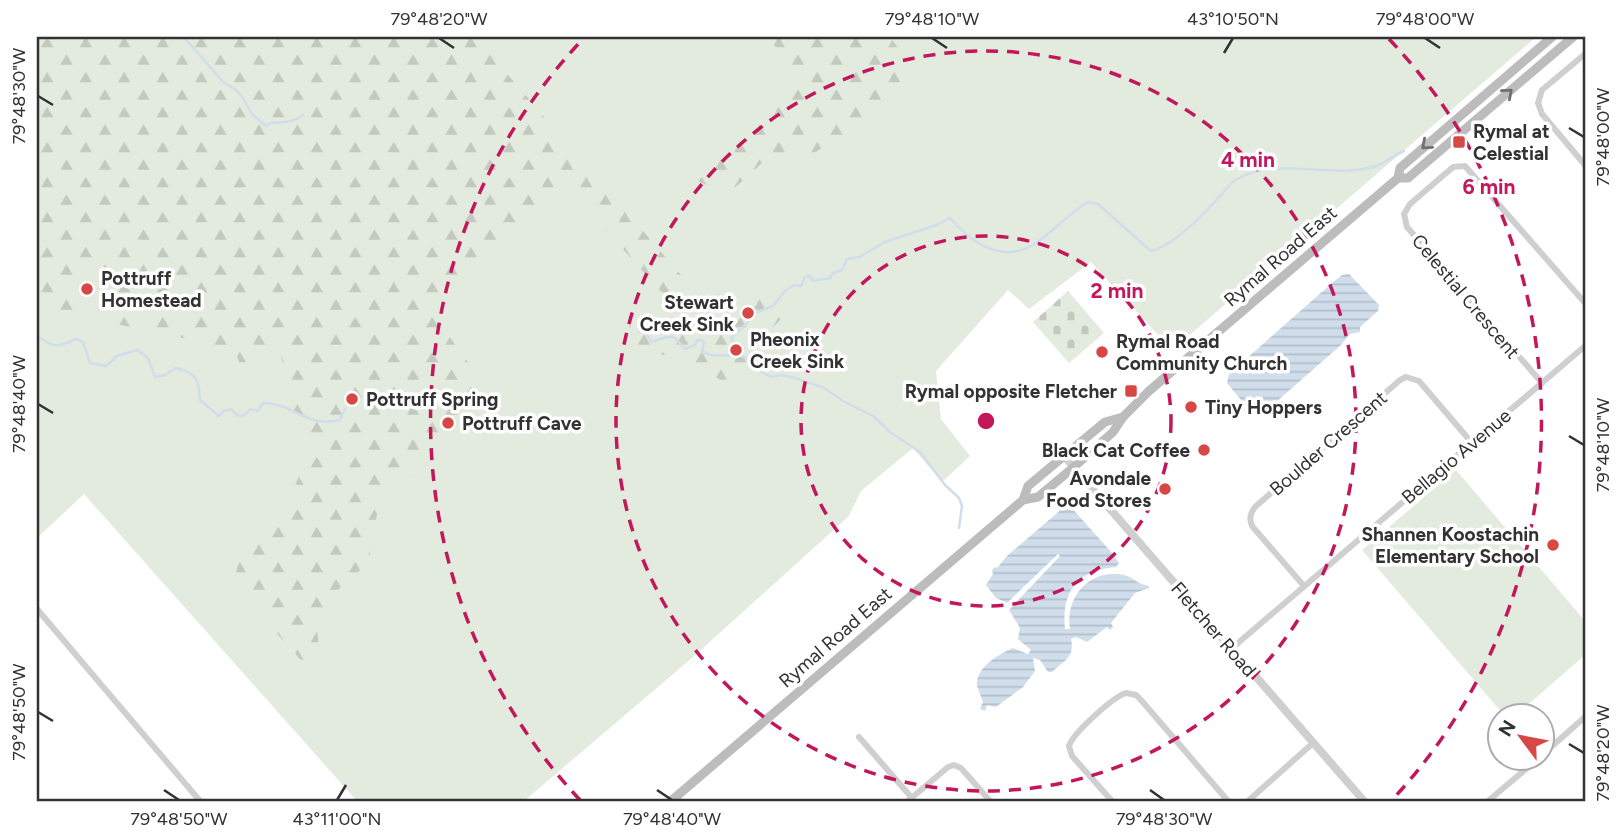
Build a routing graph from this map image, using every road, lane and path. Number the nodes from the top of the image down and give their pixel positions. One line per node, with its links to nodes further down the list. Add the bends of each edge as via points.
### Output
1 (1552, 37): 5 (main road, Rymal Road East, one-way to 5, via 1400,168)
2 (1573, 37): 5 (main road, Rymal Road East, one-way to 2, via 1408,178)
3 (1585, 54): 4 (street, via 1542,90 1538,103)
4 (1585, 165)
5 (1398, 178): 9 (main road, Rymal Road East)
6 (1585, 303): 8 (street, Celestial Crescent, via 1465,166 1453,167 1406,209 1407,227)
7 (1585, 346): 8 (street, Bellagio Avenue)
8 (1542, 383): 10 (street, Bellagio Avenue)
9 (1123, 416): 11 (main road, Rymal Road East, via 1105,422); 12 (main road, Rymal Road East, via 1113,432)
10 (1472, 443): 14 (street, Bellagio Avenue); 14 (street, Boulder Crescent, via 1419,381 1399,380 1251,513 1252,526)
11 (1064, 456): 12 (street, Fletcher Road); 13 (main road, Rymal Road East, via 1028,486)
12 (1074, 467): 13 (main road, Rymal Road East, via 1038,497); 16 (street, Fletcher Road)
13 (1023, 500): 24 (main road, Rymal Road East)
14 (1304, 586): 16 (street, Bellagio Avenue)
15 (37, 609): 23 (street)
16 (1231, 649): 20 (street, Fletcher Road)
17 (1585, 717): 19 (street)
18 (859, 737): 22 (street)
19 (1556, 742)
20 (1313, 743): 28 (street); 29 (street, Fletcher Road)
21 (1522, 772): 30 (street)
22 (910, 800): 25 (street, via 954,765)
23 (200, 801)
24 (671, 801)
25 (990, 801)
26 (1112, 801): 27 (street, via 1072,756 1069,746 1074,736 1126,692 1141,700)
27 (1228, 801)
28 (1248, 801)
29 (1364, 801)
30 (1489, 801)

